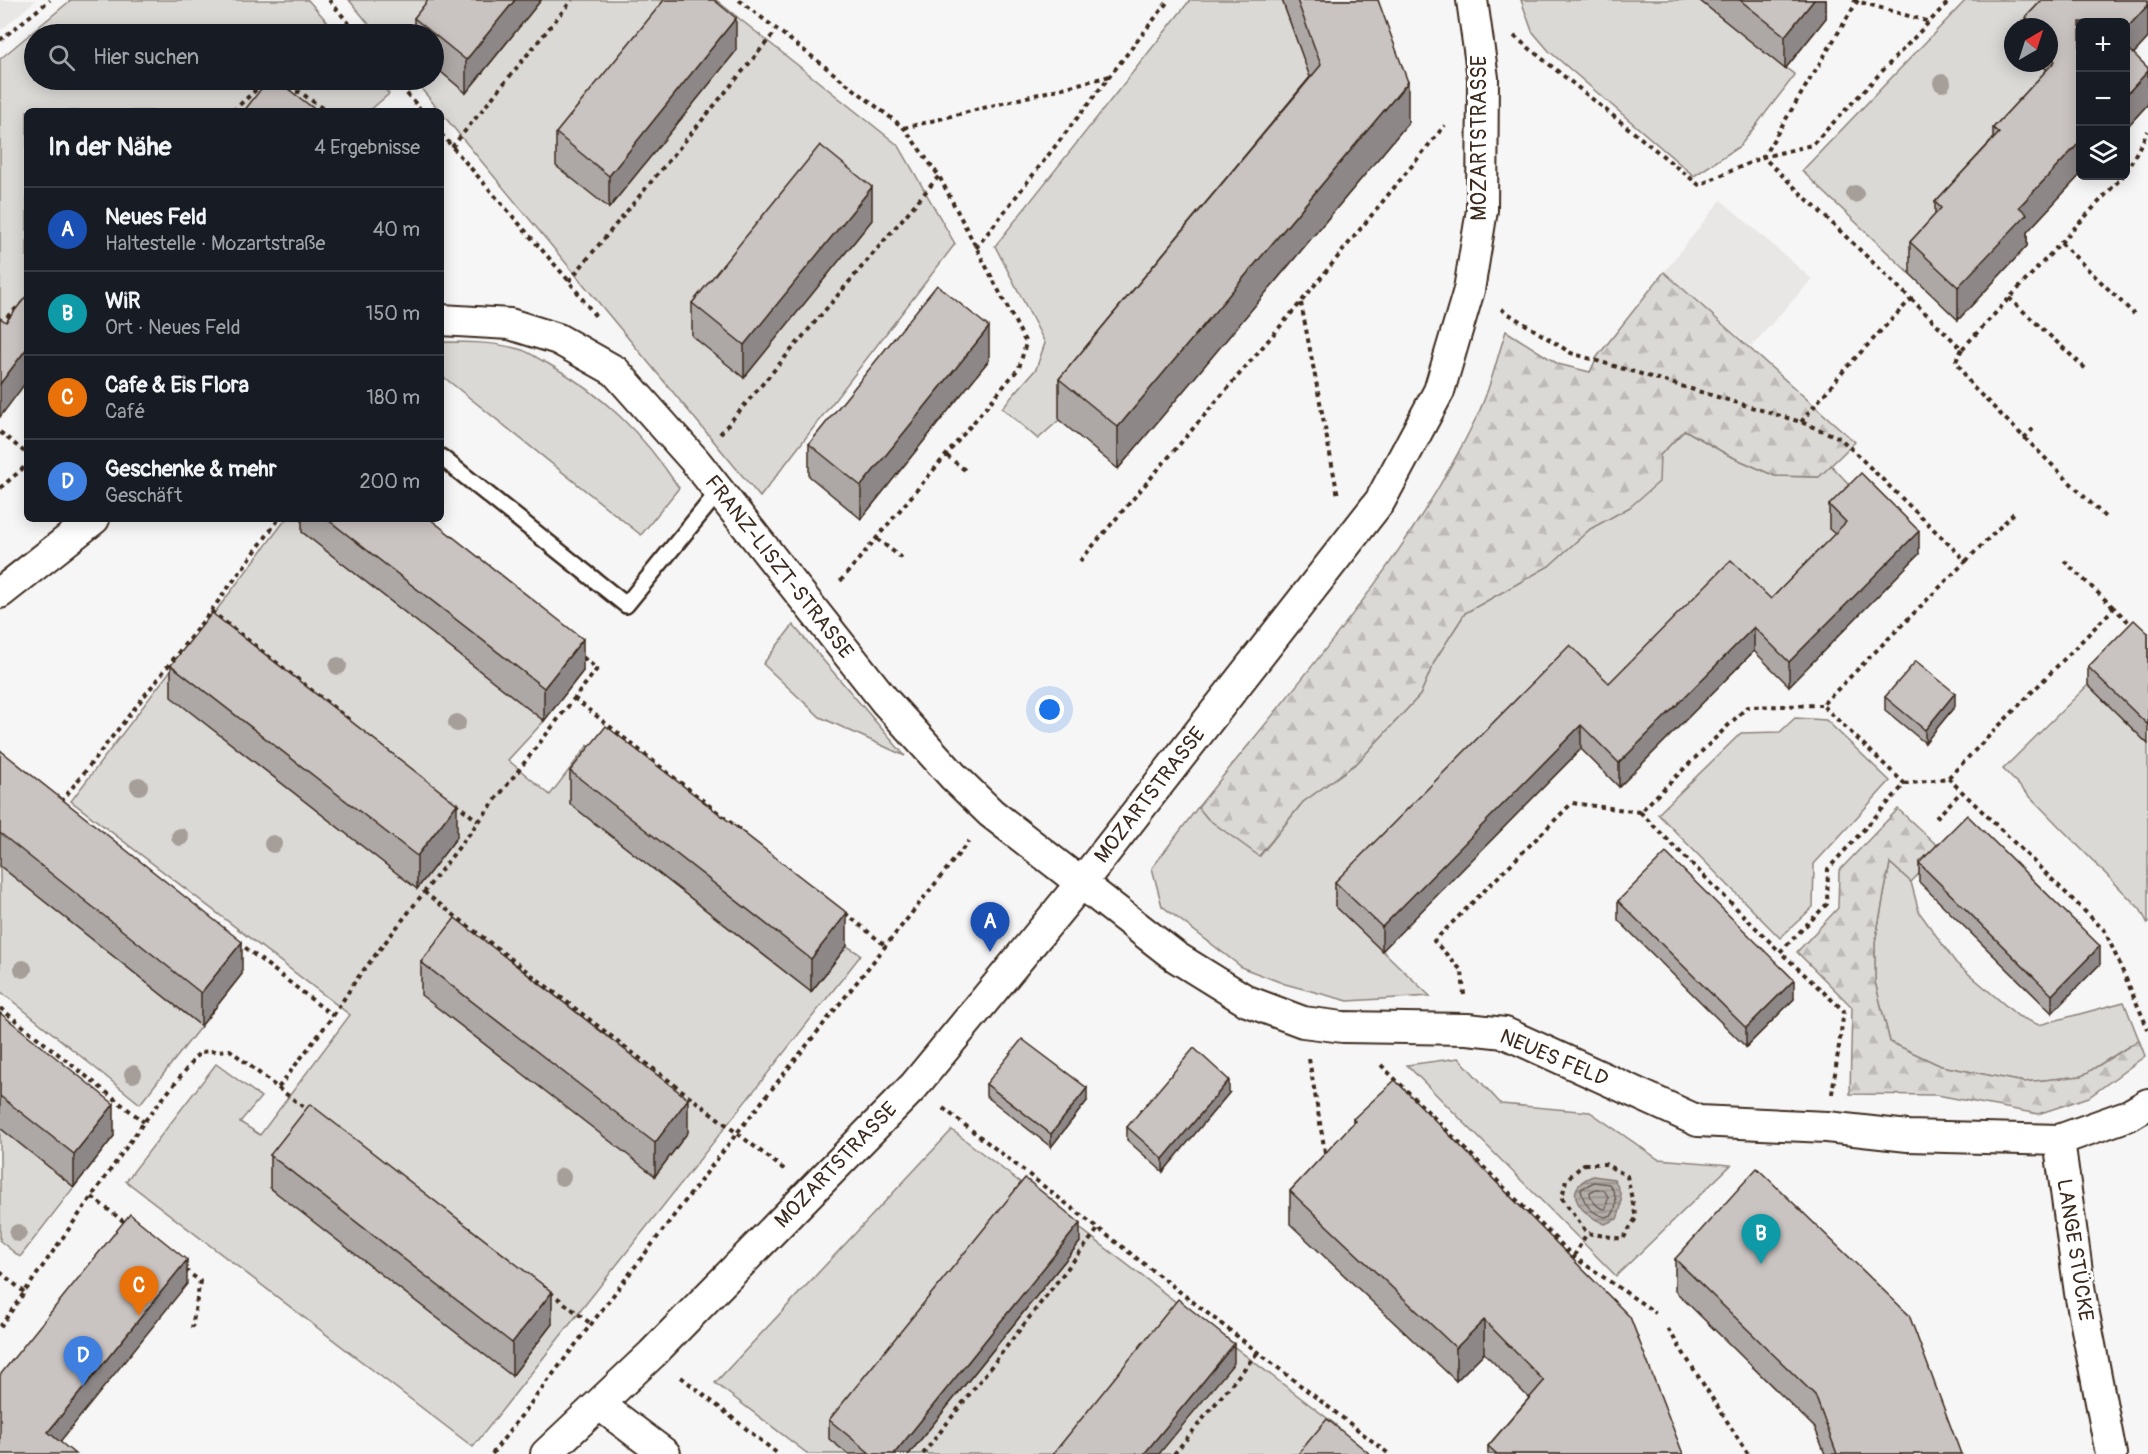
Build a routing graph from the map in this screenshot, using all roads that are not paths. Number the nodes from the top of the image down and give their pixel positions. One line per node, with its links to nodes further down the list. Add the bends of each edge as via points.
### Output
1 (1473, 2): 7 (street, MOZARTSTRASSE, via 1483,78 1482,210 1469,290 1439,391 1380,501)
2 (444, 320): 4 (street, FRANZ-LISZT-STRASSE, via 510,324 558,339 615,371)
3 (444, 459): 4 (lane, via 626,604)
4 (719, 491): 7 (street, FRANZ-LISZT-STRASSE, via 885,701 953,776 991,813)
5 (90, 522): 6 (street)
6 (0, 593)
7 (1082, 882): 9 (street, NEUES FELD, via 1176,957 1247,1001 1303,1022 1505,1033 1698,1121 1827,1127 1908,1136); 10 (street, MOZARTSTRASSE, via 914,1086)
8 (2148, 1104): 9 (street)
9 (2059, 1140): 13 (street, LANGE STÜCKE, via 2080,1293)
10 (600, 1405): 11 (street, MOZARTSTRASSE); 12 (street)
11 (546, 1454)
12 (665, 1454)
13 (2111, 1454)

